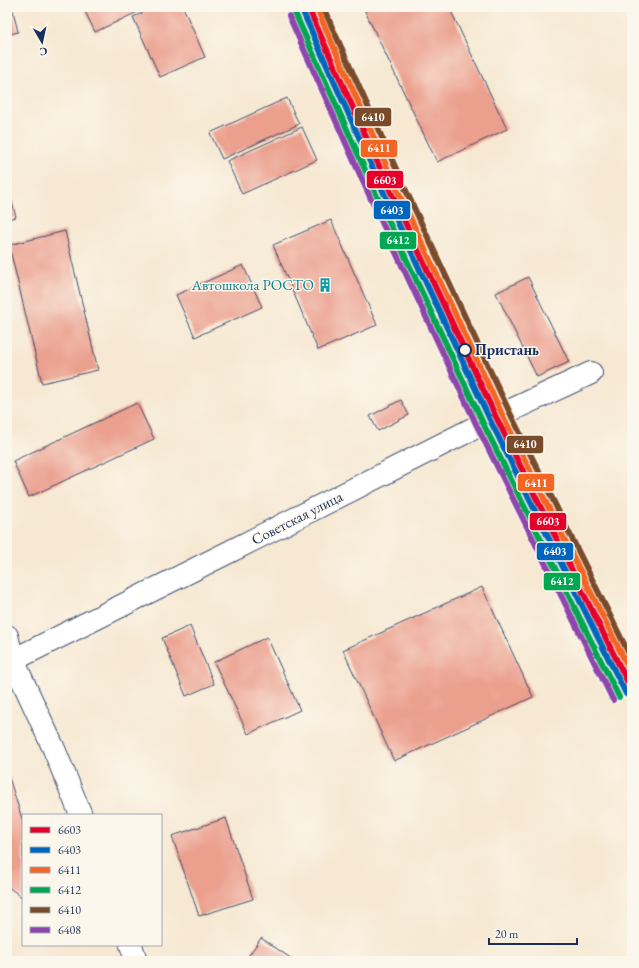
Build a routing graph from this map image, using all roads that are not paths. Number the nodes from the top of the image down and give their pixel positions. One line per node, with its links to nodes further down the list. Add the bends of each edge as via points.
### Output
1 (592, 373): 3 (street, Советская улица, via 496,416)
2 (7, 636): 3 (street)
3 (10, 664): 4 (street, via 54,749)
4 (81, 814)
5 (132, 946): 6 (street)
6 (136, 961)

